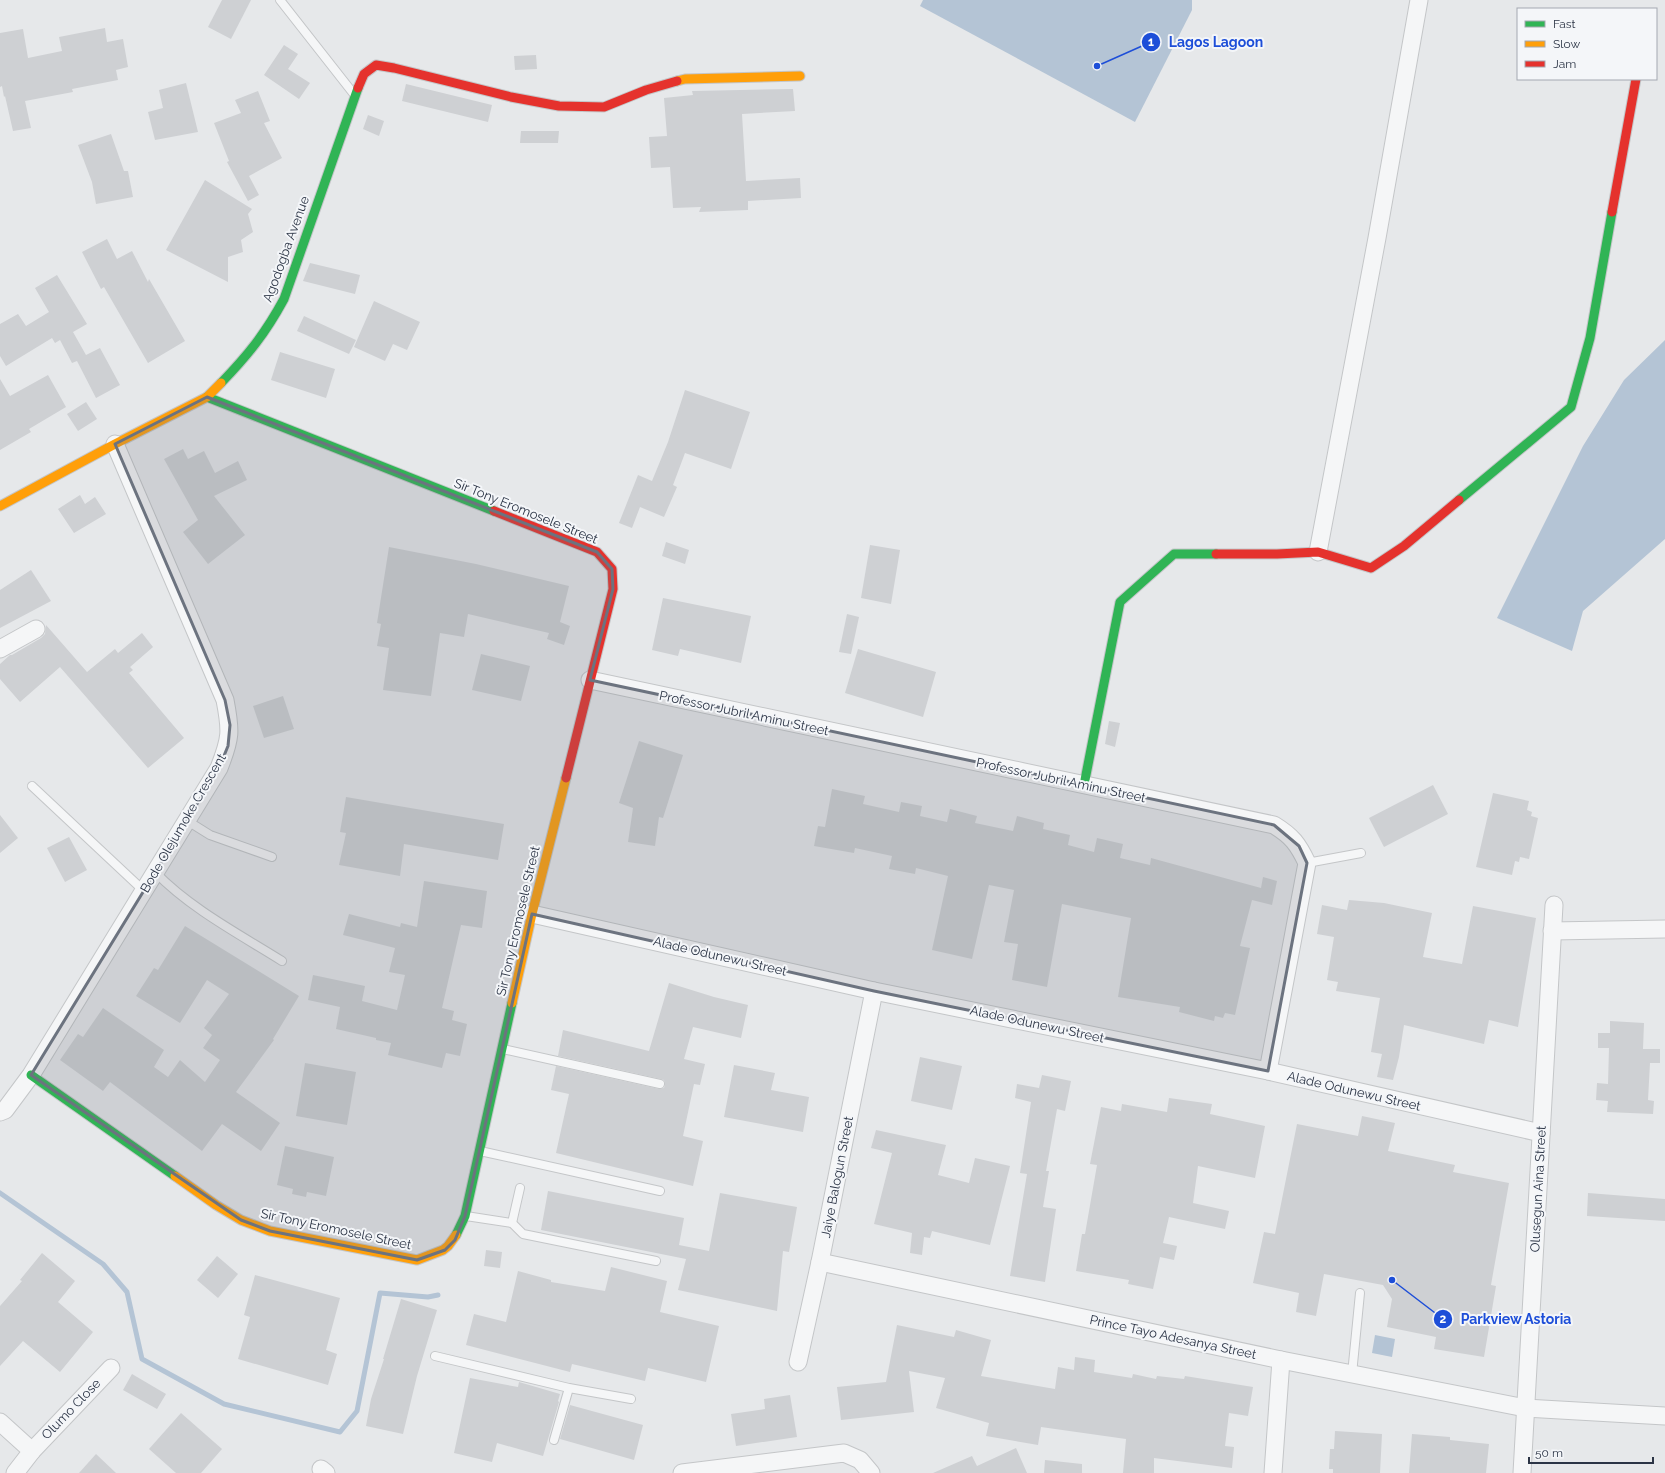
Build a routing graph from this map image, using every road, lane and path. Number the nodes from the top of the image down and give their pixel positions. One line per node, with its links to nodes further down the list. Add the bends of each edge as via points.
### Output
1 (280, 0): 5 (lane)
2 (1419, 0): 9 (street)
3 (800, 76): 5 (street, Agodogba Avenue, via 685,79 646,90 604,107 559,106 376,65 364,74)
4 (1636, 80): 9 (street, via 1590,338 1571,407 1404,546 1371,568)
5 (354, 95): 6 (street, Agodogba Avenue, via 284,299 270,325 248,356)
6 (207, 397): 7 (street, Agodogba Avenue); 12 (street, Sir Tony Eromosele Street, via 597,552 612,569 613,589)
7 (115, 444): 8 (street, Agodogba Avenue); 15 (street, Bode Olejumoke Crescent, via 225,700 230,725 228,746 219,768)
8 (0, 506)
9 (1318, 552): 13 (street, via 1174,554 1120,602)
10 (36, 629): 11 (street)
11 (0, 649)
12 (590, 680): 13 (street, Professor Jubril Aminu Street); 22 (street, Sir Tony Eromosele Street)
13 (1084, 785): 18 (street, Professor Jubril Aminu Street, via 1274,825 1287,833 1299,846)
14 (32, 786): 20 (lane)
15 (186, 820): 17 (lane, via 210,835); 19 (street, Bode Olejumoke Crescent)
16 (1361, 853): 18 (lane)
17 (272, 857)
18 (1307, 863): 28 (street)
19 (155, 872): 20 (street, Bode Olejumoke Crescent); 25 (lane, via 169,887 198,908)
20 (144, 891): 29 (street, Bode Olejumoke Crescent)
21 (1554, 905): 24 (street, Olusegun Aina Street)
22 (532, 914): 26 (street, Alade Odunewu Street); 27 (street, Sir Tony Eromosele Street)
23 (1665, 929): 24 (street)
24 (1552, 931): 32 (street, Olusegun Aina Street)
25 (282, 961)
26 (874, 991): 28 (street, Alade Odunewu Street); 39 (street, Jaiye Balogun Street)
27 (502, 1048): 30 (lane); 33 (street, Sir Tony Eromosele Street)
28 (1268, 1071): 32 (street, Alade Odunewu Street)
29 (31, 1075): 31 (street, Bode Olejumoke Crescent, via 5,1110); 36 (street, Sir Tony Eromosele Street, via 216,1205 242,1220 270,1231 417,1260 445,1250 455,1240)
30 (660, 1084)
31 (0, 1112)
32 (1541, 1134): 48 (street, Olusegun Aina Street)
33 (480, 1150): 35 (lane); 36 (street, Sir Tony Eromosele Street)
34 (520, 1188): 37 (lane)
35 (660, 1191)
36 (465, 1216): 37 (lane)
37 (512, 1223): 38 (lane, via 523,1234)
38 (656, 1261)
39 (820, 1262): 42 (street, Prince Tayo Adesanya Street); 43 (street, Jaiye Balogun Street)
40 (1360, 1293): 45 (lane)
41 (434, 1356): 46 (lane)
42 (1280, 1360): 45 (street, Prince Tayo Adesanya Street); 56 (street)
43 (798, 1362)
44 (111, 1368): 52 (street, Olumo Close)
45 (1352, 1374): 48 (street, Prince Tayo Adesanya Street)
46 (568, 1388): 47 (lane); 51 (lane)
47 (631, 1399)
48 (1526, 1408): 49 (street, Prince Tayo Adesanya Street); 57 (street, Olusegun Aina Street)
49 (1665, 1416)
50 (0, 1422): 52 (street)
51 (554, 1440)
52 (32, 1450): 53 (street, Olumo Close)
53 (15, 1473)
54 (682, 1473): 55 (street, via 844,1453 860,1460)
55 (871, 1473)
56 (1273, 1473)
57 (1522, 1473)

